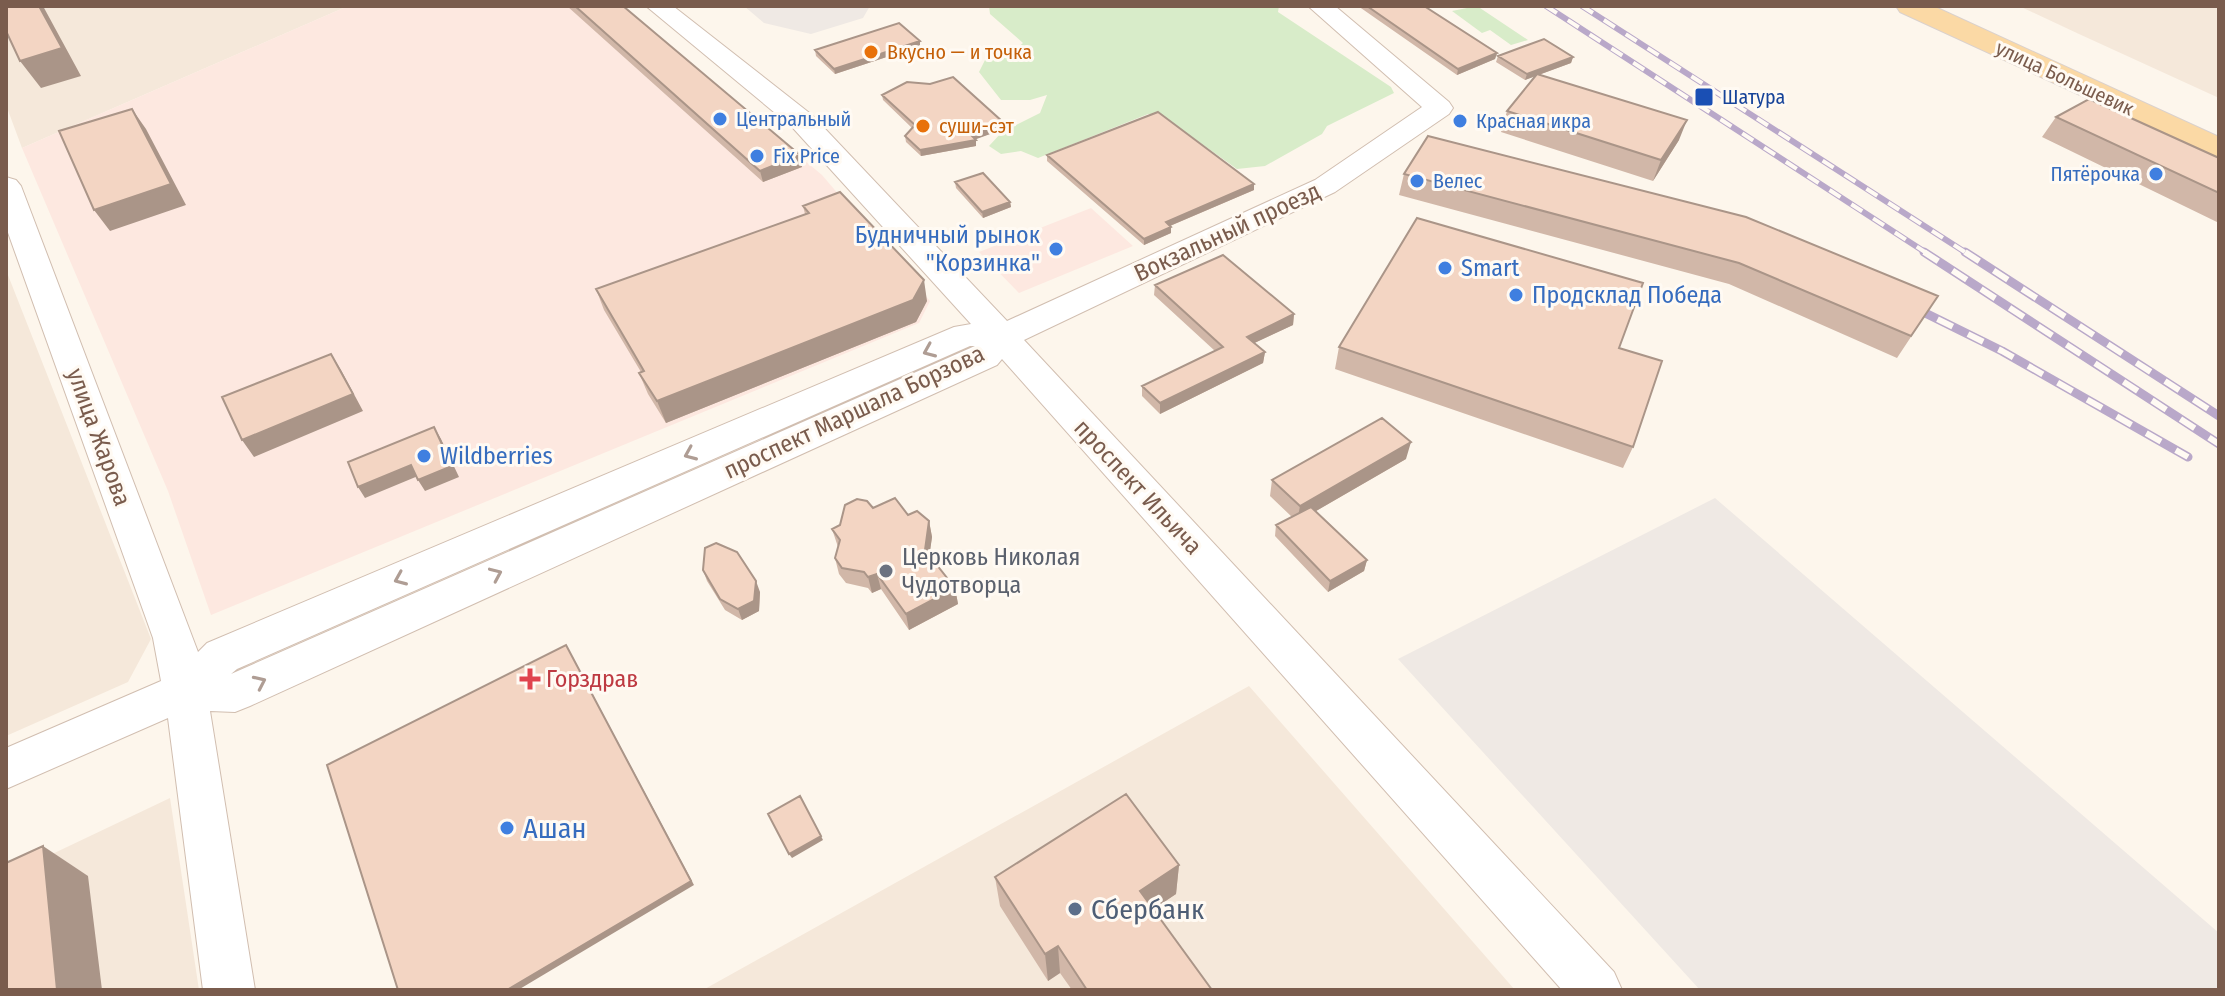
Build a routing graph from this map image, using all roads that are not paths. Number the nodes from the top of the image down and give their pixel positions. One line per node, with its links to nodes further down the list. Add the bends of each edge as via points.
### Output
1 (658, 6): 6 (street, проспект Ильича, via 802,121)
2 (1320, 6): 6 (street, Вокзальный проезд, via 1439,108 1325,186)
3 (1910, 6): 4 (main road, улица Большевик)
4 (2219, 149)
5 (6, 186): 7 (street, улица Жарова, via 174,638)
6 (1003, 336): 7 (street, проспект Маршала Борзова, via 985,357 235,693); 10 (street, проспект Ильича)
7 (184, 691): 8 (street, проспект Маршала Борзова); 9 (street, улица Жарова)
8 (6, 769)
9 (229, 990)
10 (1596, 990)

